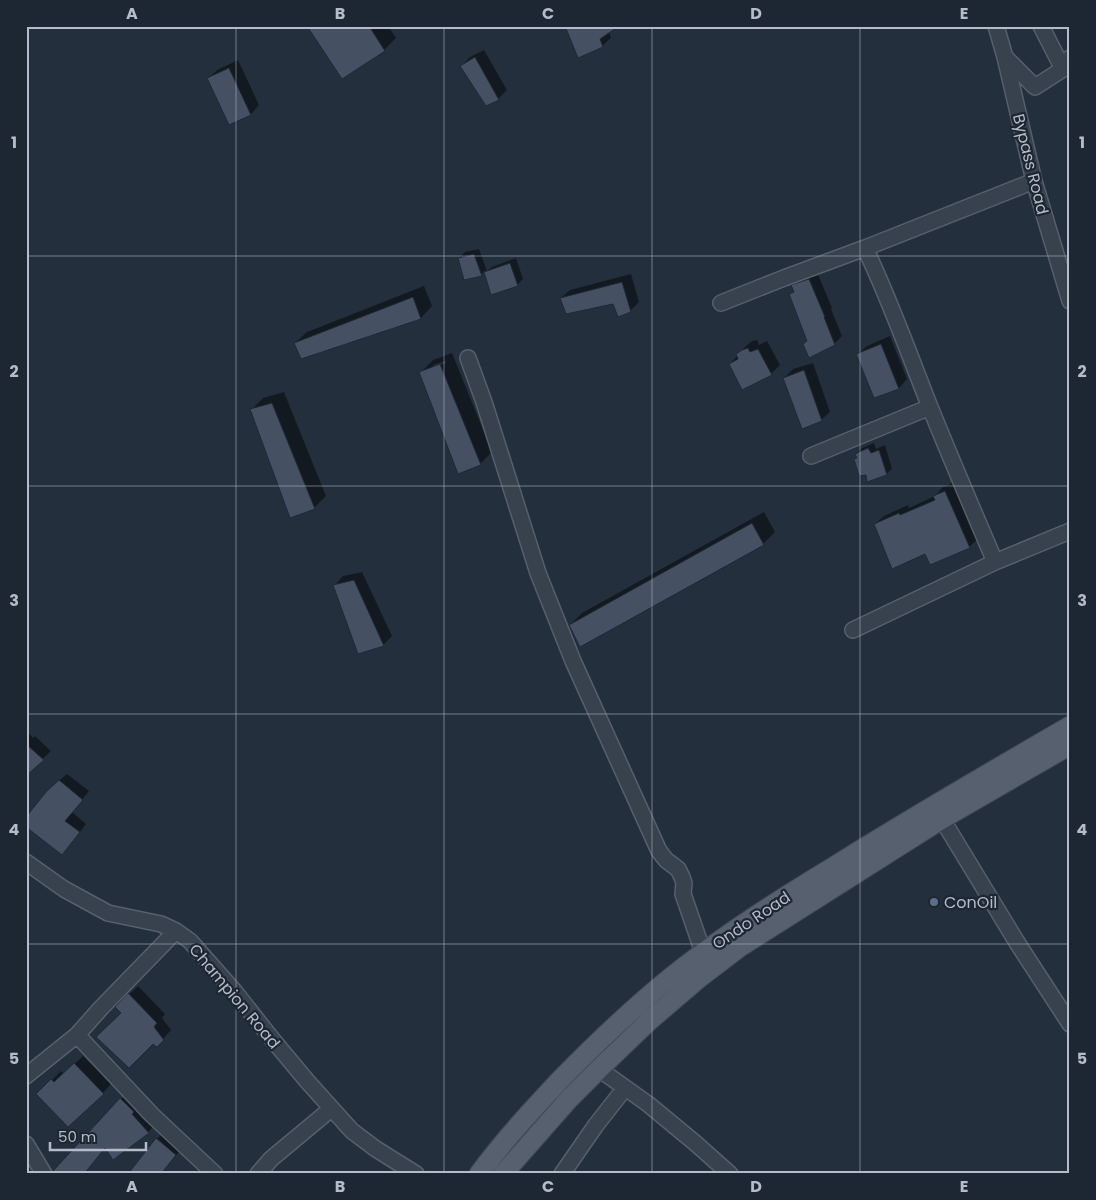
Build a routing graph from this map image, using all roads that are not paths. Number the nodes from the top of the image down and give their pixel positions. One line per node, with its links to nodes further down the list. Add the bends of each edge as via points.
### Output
1 (996, 26): 3 (street, Bypass Road)
2 (1041, 26): 4 (street)
3 (1005, 57): 4 (street, via 1035,87); 5 (street, Bypass Road)
4 (1066, 63)
5 (1034, 181): 6 (street); 7 (street, Bypass Road)
6 (865, 248): 8 (street); 10 (street)
7 (1070, 301)
8 (721, 303)
9 (468, 358): 21 (street, via 538,573 573,661 659,851 678,868 682,877 683,894)
10 (930, 407): 11 (street); 13 (street)
11 (811, 456)
12 (1070, 531): 13 (street)
13 (995, 562): 14 (street)
14 (853, 630)
15 (1070, 726): 18 (main road, Ondo Road, via 939,802)
16 (1070, 745): 17 (main road, Ondo Road)
17 (942, 819): 18 (main road, Ondo Road); 22 (street)
18 (868, 855): 21 (main road, Ondo Road, via 789,895); 24 (main road, Ondo Road, via 698,979)
19 (26, 862): 20 (street, Champion Road, via 64,889 108,913 160,924)
20 (176, 931): 23 (street); 27 (street, Champion Road, via 190,941)
21 (703, 952): 33 (main road, Ondo Road, via 654,990 576,1064 520,1122)
22 (1070, 1024)
23 (77, 1035): 25 (street); 30 (street)
24 (599, 1068): 26 (street); 34 (main road, Ondo Road)
25 (26, 1076)
26 (625, 1088): 35 (street); 36 (street)
27 (331, 1109): 31 (street); 32 (street, Champion Road, via 376,1149)
28 (26, 1144): 29 (street)
29 (44, 1174)
30 (215, 1174)
31 (258, 1174)
32 (416, 1174)
33 (479, 1174)
34 (503, 1174)
35 (562, 1174)
36 (730, 1174)

